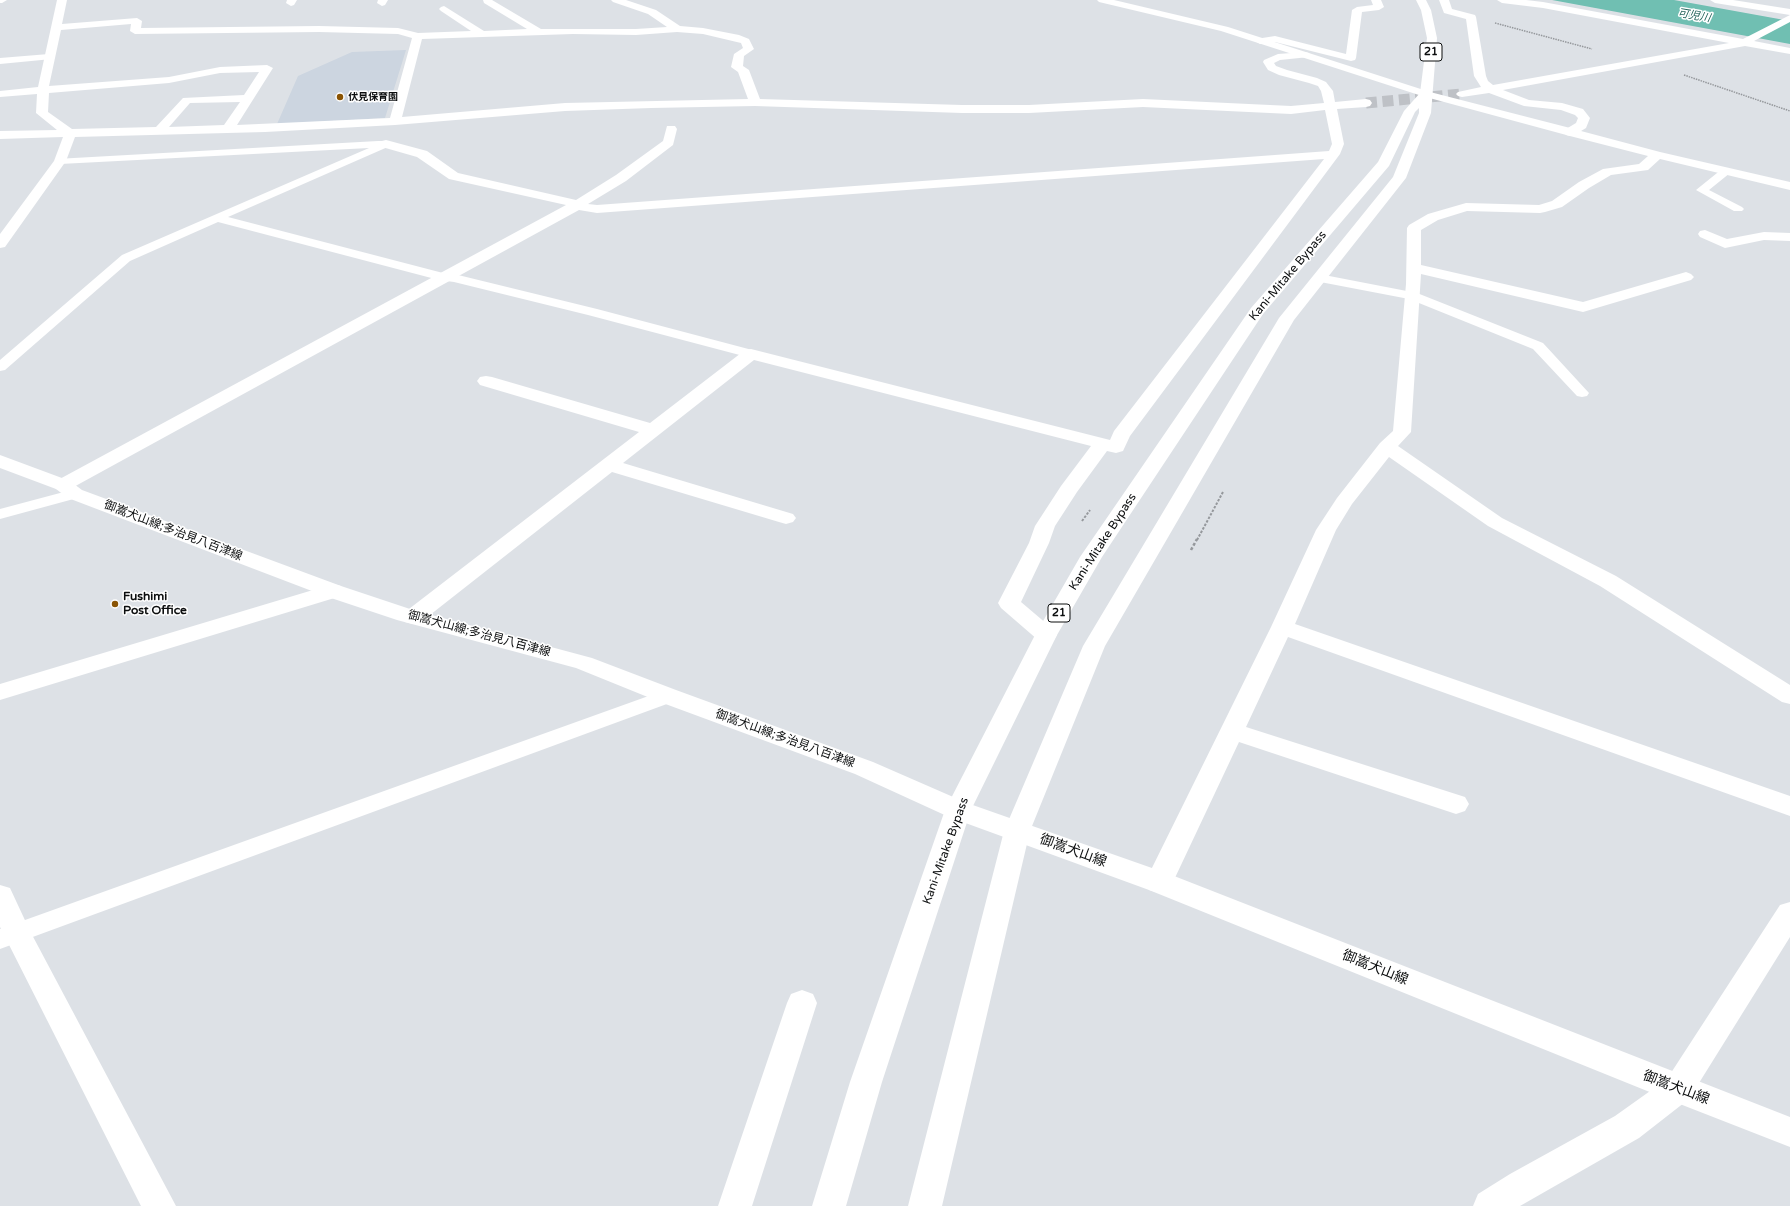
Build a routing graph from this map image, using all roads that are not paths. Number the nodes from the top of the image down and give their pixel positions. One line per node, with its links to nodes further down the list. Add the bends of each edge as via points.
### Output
1 (62, 0): 14 (main road)
2 (616, 0): 15 (main road, via 652,12)
3 (1102, 0): 19 (main road, via 1186,19)
4 (1376, 0): 19 (main road, via 1379,7 1357,10 1351,58 1275,39)
5 (1421, 0): 28 (main road, Kani-Mitake Bypass / 21, via 1426,10 1432,38)
6 (1444, 0): 25 (main road, via 1448,11 1471,17 1480,76 1483,83)
7 (1502, 0): 20 (main road)
8 (1715, 0): 10 (main road)
9 (488, 1): 16 (main road)
10 (1741, 2): 12 (main road); 13 (main road)
11 (444, 9): 17 (main road)
12 (1790, 12)
13 (1790, 18): 20 (main road)
14 (57, 27): 18 (main road, via 137,21 135,31 319,29 398,31); 23 (main road)
15 (677, 29): 16 (main road, via 636,32); 31 (main road, via 703,31 745,41 749,49 739,54 737,67 743,70)
16 (539, 32): 17 (main road)
17 (482, 34): 18 (main road)
18 (418, 36): 34 (main road)
19 (1260, 41): 22 (main road)
20 (1746, 41): 21 (main road); 25 (main road)
21 (1790, 51)
22 (1305, 55): 28 (main road); 33 (main road, via 1278,57 1268,62 1272,68 1283,73 1322,84 1327,91)
23 (49, 58): 24 (lane); 26 (main road)
24 (0, 61)
25 (1491, 89): 29 (main road); 40 (main road, via 1528,103 1579,112 1584,118 1582,125)
26 (43, 90): 27 (main road); 30 (main road, via 168,80 220,70 267,68); 41 (main road, via 42,113)
27 (0, 94)
28 (1426, 94): 40 (main road); 57 (main road, Kani-Mitake Bypass / 21, via 1425,113 1399,178); 75 (main road, Kani-Mitake Bypass / 21, via 1410,111 1384,163 1257,311 1091,557)
29 (1462, 94)
30 (248, 98): 36 (main road); 38 (main road, via 187,100)
31 (755, 102): 33 (main road, via 962,109 1028,109 1143,103 1291,110); 34 (main road, via 565,107)
32 (1366, 103): 33 (main road)
33 (1331, 107): 44 (main road, via 1338,144)
34 (395, 121): 35 (main road)
35 (302, 126): 36 (main road); 39 (main road)
36 (228, 129): 38 (main road)
37 (671, 129): 49 (main road, via 669,142 621,178)
38 (159, 130): 41 (main road)
39 (383, 131)
40 (1570, 132): 45 (main road)
41 (70, 134): 42 (main road); 46 (main road)
42 (0, 135)
43 (386, 144): 46 (lane); 49 (main road, via 422,154 454,176); 51 (lane)
44 (1334, 154): 49 (main road, via 597,209); 65 (main road, via 1121,435 1116,447)
45 (1658, 155): 47 (main road); 55 (main road, via 1643,167 1608,172 1551,206 1540,209 1466,208 1433,217 1414,228)
46 (60, 161): 54 (main road)
47 (1726, 171): 48 (main road); 50 (lane, via 1702,190)
48 (1790, 186)
49 (577, 205): 56 (main road)
50 (1738, 209)
51 (218, 218): 56 (lane); 61 (lane, via 126,258)
52 (1705, 234): 53 (main road, via 1725,244 1764,236)
53 (1790, 237)
54 (0, 244)
55 (1413, 268): 58 (main road, via 1583,307); 59 (main road)
56 (443, 277): 60 (lane, via 592,312); 69 (main road)
57 (1319, 278): 59 (lane); 83 (main road, Kani-Mitake Bypass / 21, via 1287,318 1094,646)
58 (1686, 278)
59 (1412, 296): 63 (lane, via 1538,346); 66 (main road, via 1402,432)
60 (751, 354): 64 (main road); 65 (main road)
61 (0, 367)
62 (486, 381): 64 (main road)
63 (1582, 393)
64 (653, 430): 68 (main road)
65 (1102, 445): 75 (main road, via 1045,526 1009,603)
66 (1387, 447): 74 (main road, via 1344,502 1326,530); 78 (main road, via 1495,522 1608,581)
67 (0, 461): 69 (main road, 御嵩犬山線;多治見八百津線)
68 (609, 464): 71 (main road); 73 (main road)
69 (69, 489): 70 (lane); 72 (main road, 御嵩犬山線;多治見八百津線)
70 (0, 514)
71 (786, 518)
72 (332, 590): 73 (main road, 御嵩犬山線;多治見八百津線); 76 (main road)
73 (413, 617): 77 (main road, 御嵩犬山線;多治見八百津線, via 584,662)
74 (1282, 627): 79 (main road); 81 (main road)
75 (1046, 635): 82 (main road, Kani-Mitake Bypass / 21)
76 (0, 692)
77 (668, 696): 82 (main road, 御嵩犬山線;多治見八百津線, via 864,768); 87 (lane)
78 (1790, 696)
79 (1232, 731): 80 (main road); 84 (main road)
80 (1456, 804)
81 (1790, 806)
82 (958, 810): 83 (main road, 御嵩犬山線); 93 (main road, Kani-Mitake Bypass / 21, via 866,1082)
83 (1017, 831): 84 (main road, 御嵩犬山線); 94 (main road, Kani-Mitake Bypass / 21)
84 (1159, 882): 89 (main road, 御嵩犬山線)
85 (0, 896): 87 (main road)
86 (1790, 913): 89 (main road)
87 (9, 936): 91 (main road)
88 (802, 1003): 92 (main road)
89 (1678, 1089): 90 (main road, 御嵩犬山線); 95 (main road, via 1627,1127 1522,1185)
90 (1790, 1132)
91 (159, 1206)
92 (735, 1206)
93 (829, 1206)
94 (925, 1206)
95 (1490, 1206)

